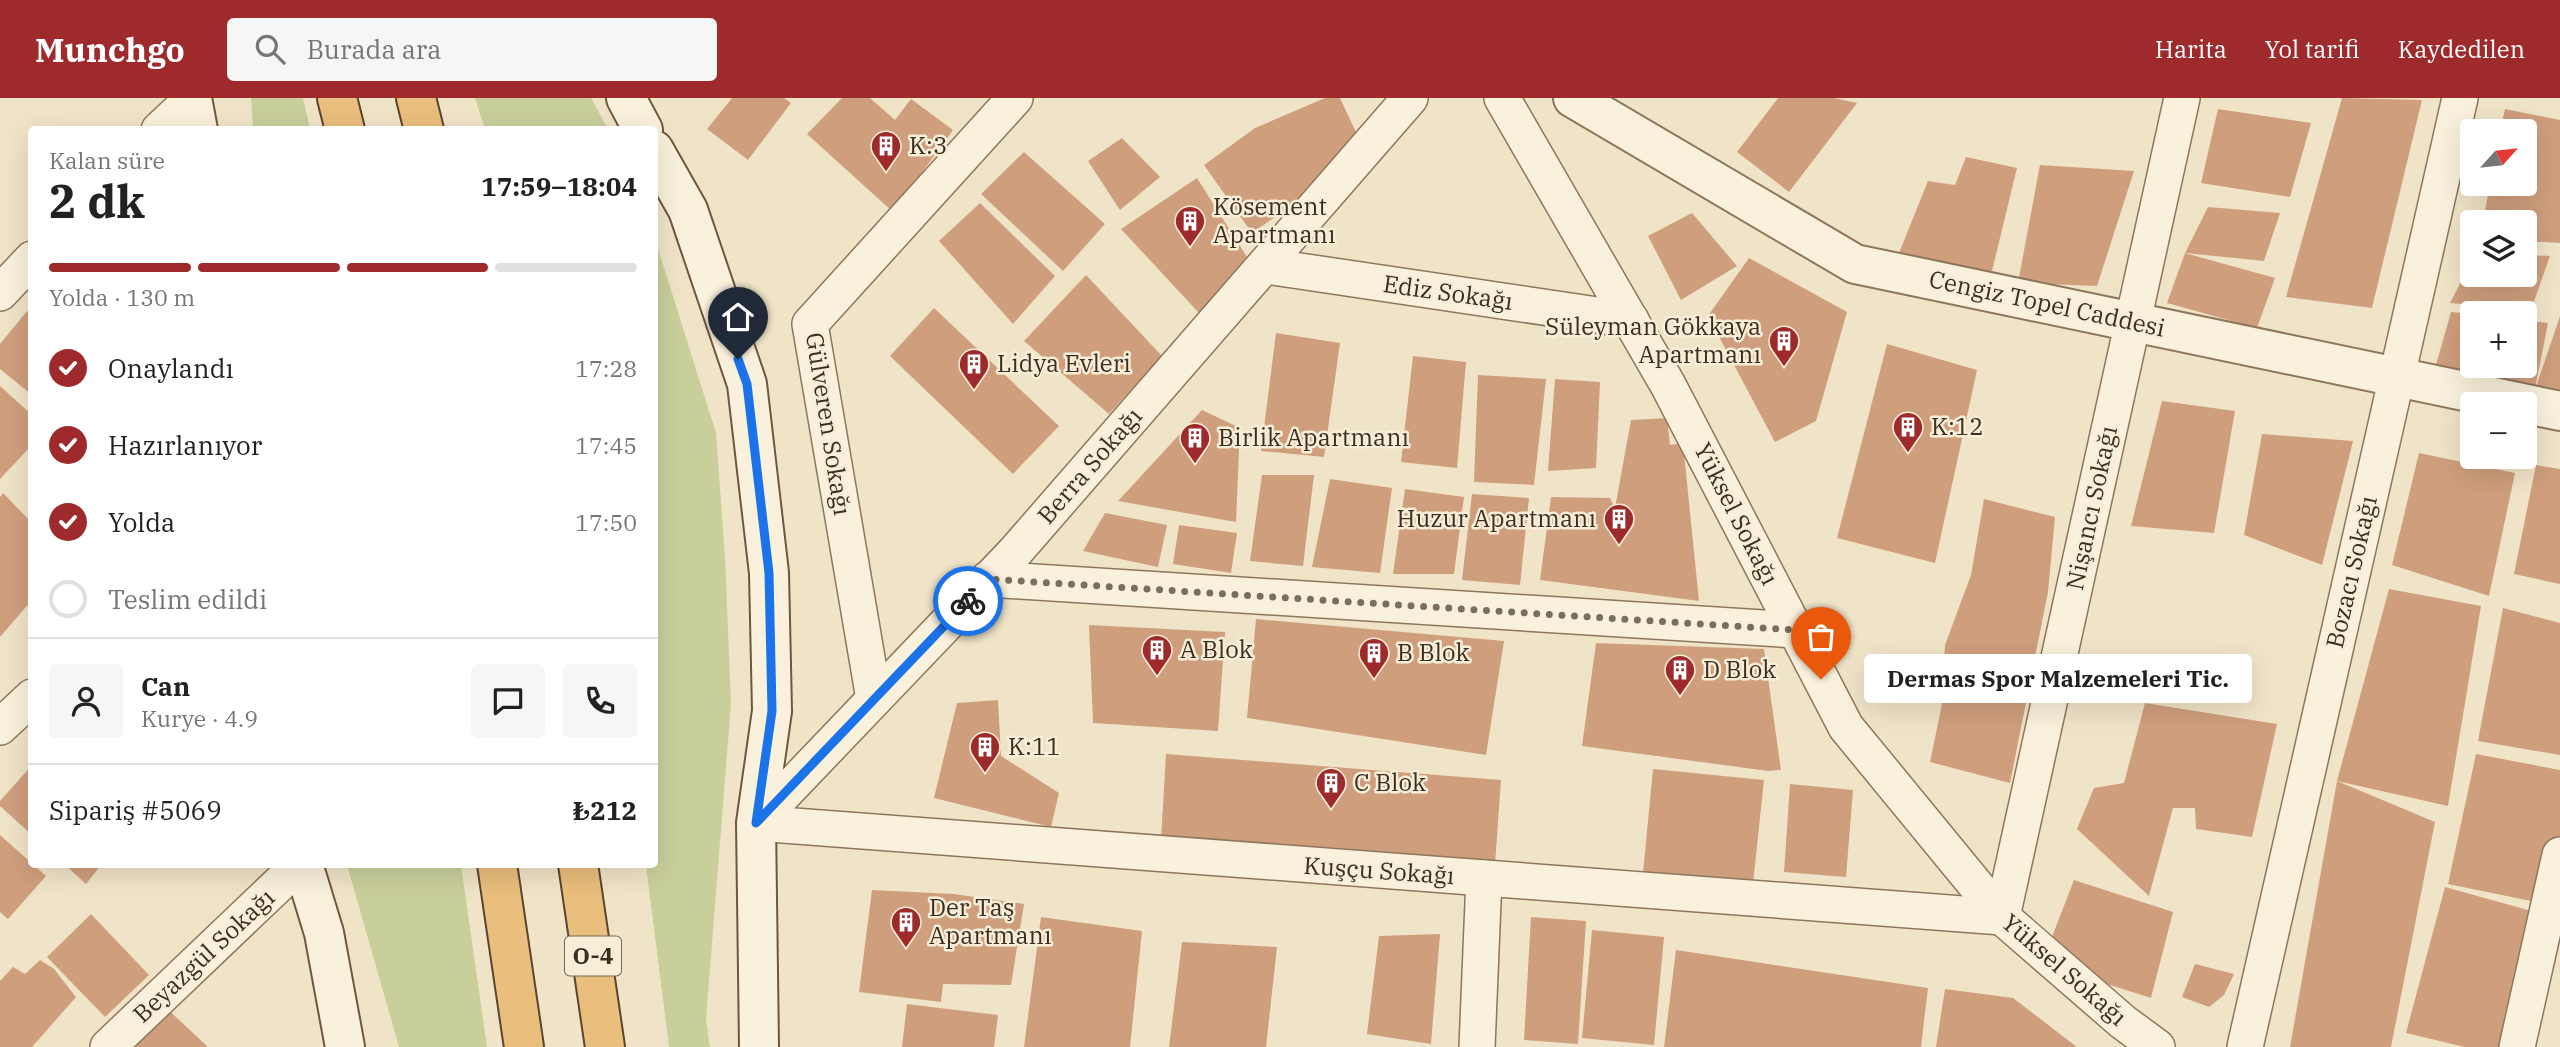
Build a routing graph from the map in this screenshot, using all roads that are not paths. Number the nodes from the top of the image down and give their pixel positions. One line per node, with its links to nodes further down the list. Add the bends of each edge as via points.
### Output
1 (337, 98): 12 (highway)
2 (416, 98): 13 (highway)
3 (626, 98): 14 (main road)
4 (1015, 98): 25 (street, Gülveren Sokağı, via 810,324)
5 (1410, 98): 17 (street, Berra Sokağı)
6 (1502, 98): 19 (street, Yüksel Sokağı)
7 (1573, 98): 20 (main road, Cengiz Topel Caddesi, via 1854,264)
8 (2182, 98): 20 (street, Nişancı Sokağı)
9 (2460, 98): 21 (street, Bozacı Sokağı)
10 (194, 109): 11 (street)
11 (166, 126)
12 (344, 126)
13 (423, 126)
14 (641, 126)
15 (658, 157): 28 (main road, via 688,210 747,384 770,587 772,711)
16 (28, 263): 18 (street)
17 (1266, 266): 19 (street, Ediz Sokağı); 23 (street, Berra Sokağı)
18 (0, 293)
19 (1631, 320): 24 (street, Yüksel Sokağı)
20 (2132, 322): 21 (main road, Cengiz Topel Caddesi); 35 (street, Nişancı Sokağı)
21 (2397, 377): 22 (main road, Cengiz Topel Caddesi); 43 (street, Bozacı Sokağı)
22 (2560, 411)
23 (988, 579): 24 (street); 25 (street, Berra Sokağı)
24 (1796, 630): 35 (street, Yüksel Sokağı, via 1846,727)
25 (874, 699): 28 (street, Berra Sokağı)
26 (28, 701): 27 (street)
27 (0, 727)
28 (756, 823): 34 (street, Kuşçu Sokağı); 40 (main road)
29 (2560, 855): 44 (street)
30 (298, 868): 36 (street, Beyazgül Sokağı)
31 (303, 868): 37 (main road, via 324,933)
32 (498, 868): 38 (highway)
33 (579, 868): 39 (highway, O-4)
34 (1484, 878): 35 (street, Kuşçu Sokağı); 41 (street)
35 (2002, 917): 42 (street, Yüksel Sokağı)
36 (108, 1047)
37 (345, 1047)
38 (524, 1047)
39 (605, 1047)
40 (759, 1047)
41 (1477, 1047)
42 (2157, 1047)
43 (2245, 1047)
44 (2517, 1047)

